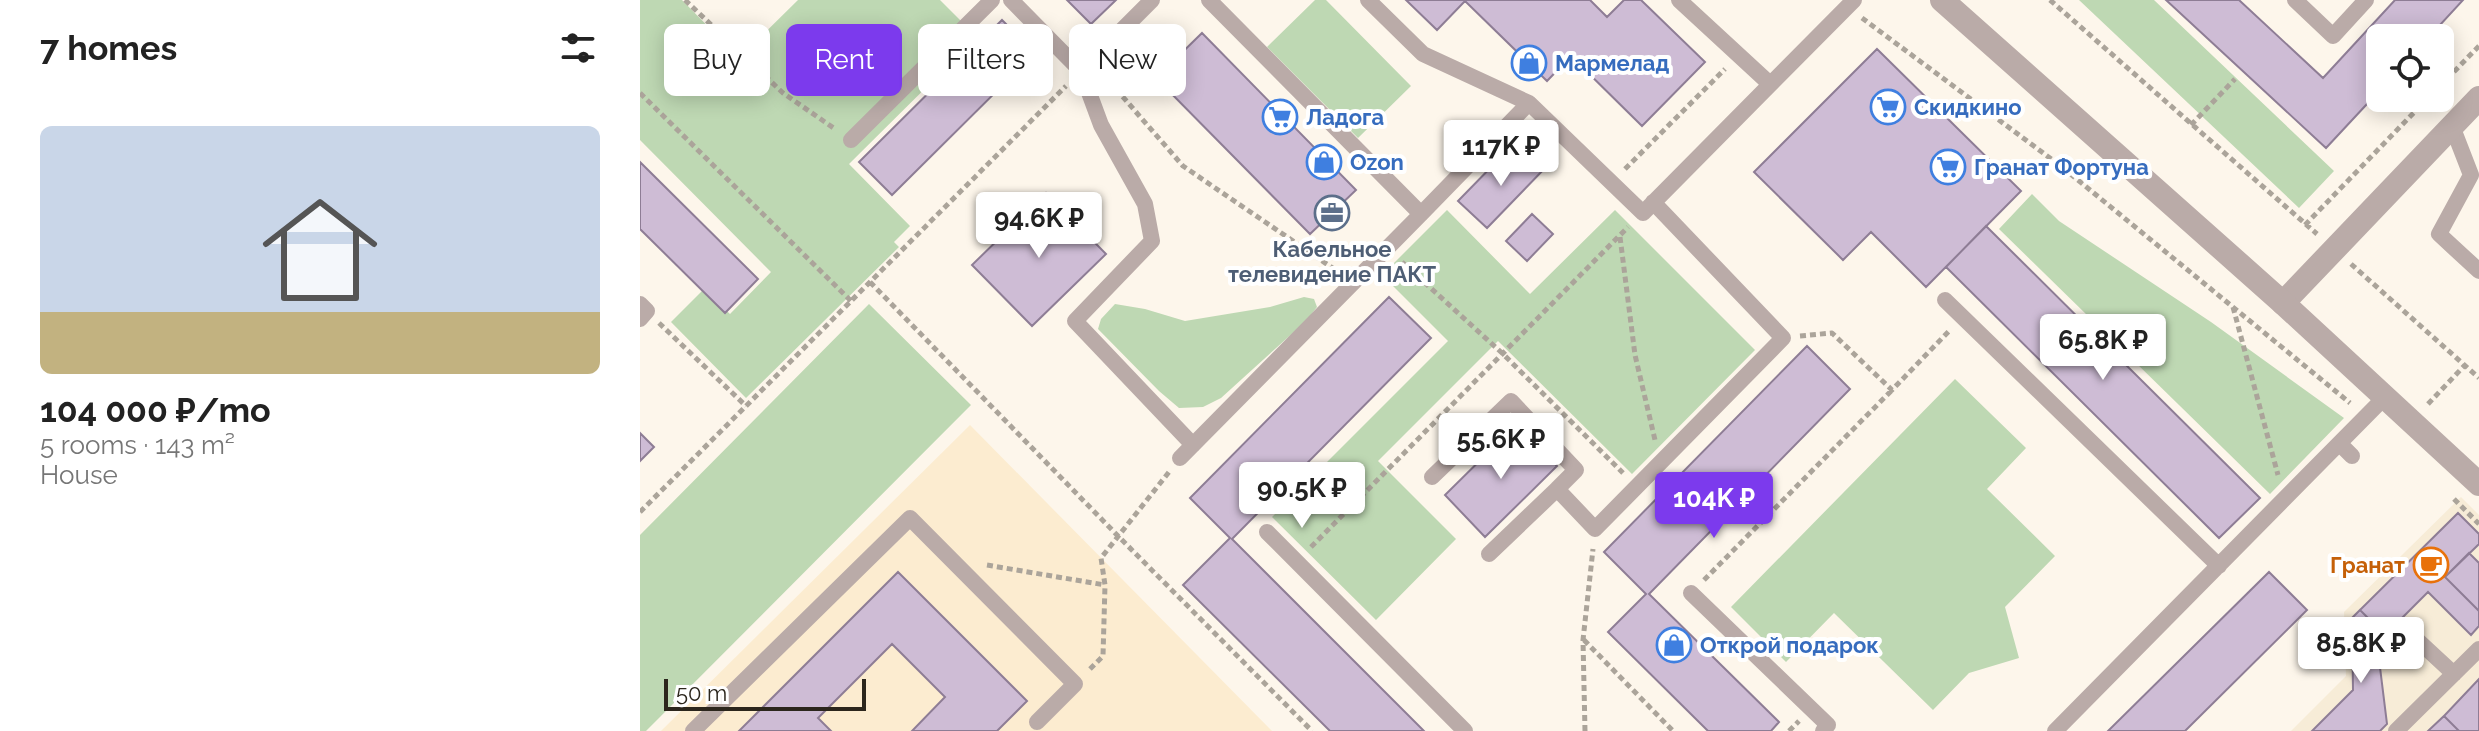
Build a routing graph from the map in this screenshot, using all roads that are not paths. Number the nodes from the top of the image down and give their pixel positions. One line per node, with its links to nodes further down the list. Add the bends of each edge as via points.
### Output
1 (992, 0): 18 (lane)
2 (1011, 0): 12 (lane)
3 (1152, 0): 11 (lane)
4 (1209, 0): 20 (lane)
5 (1368, 0): 15 (lane, via 1423,54)
6 (1679, 0): 13 (lane)
7 (1942, 0): 23 (street)
8 (2295, 0): 9 (lane, via 2333,36)
9 (2366, 0)
10 (1850, 3): 13 (lane)
11 (1128, 24)
12 (1069, 59)
13 (1770, 84): 19 (lane)
14 (1090, 96): 26 (lane, via 1145,204 1152,241 1075,321)
15 (1529, 103): 19 (lane, via 1611,183); 20 (lane)
16 (2476, 107): 17 (street)
17 (2452, 126): 21 (lane, via 2471,175 2439,234); 23 (street)
18 (851, 140)
19 (1648, 207): 31 (lane, via 1783,338 1595,529)
20 (1421, 214): 26 (lane)
21 (2479, 271)
22 (1945, 300): 34 (lane)
23 (2283, 303): 24 (street)
24 (2386, 396): 25 (lane); 30 (street)
25 (2340, 444): 27 (lane); 34 (lane)
26 (1193, 445): 28 (lane)
27 (2352, 456)
28 (1180, 458)
29 (1432, 477): 31 (lane, via 1511,401 1576,470)
30 (2479, 484)
31 (1557, 489): 33 (lane)
32 (1267, 532): 41 (lane)
33 (1489, 554)
34 (2219, 566): 43 (lane)
35 (1691, 593): 42 (lane, via 1828,725)
36 (2413, 636): 38 (lane)
37 (2479, 649): 38 (lane)
38 (2454, 674): 44 (lane)
39 (1037, 722): 40 (lane, via 1075,684 910,518)
40 (693, 731)
41 (1465, 731)
42 (1823, 731)
43 (2055, 731)
44 (2396, 731)

